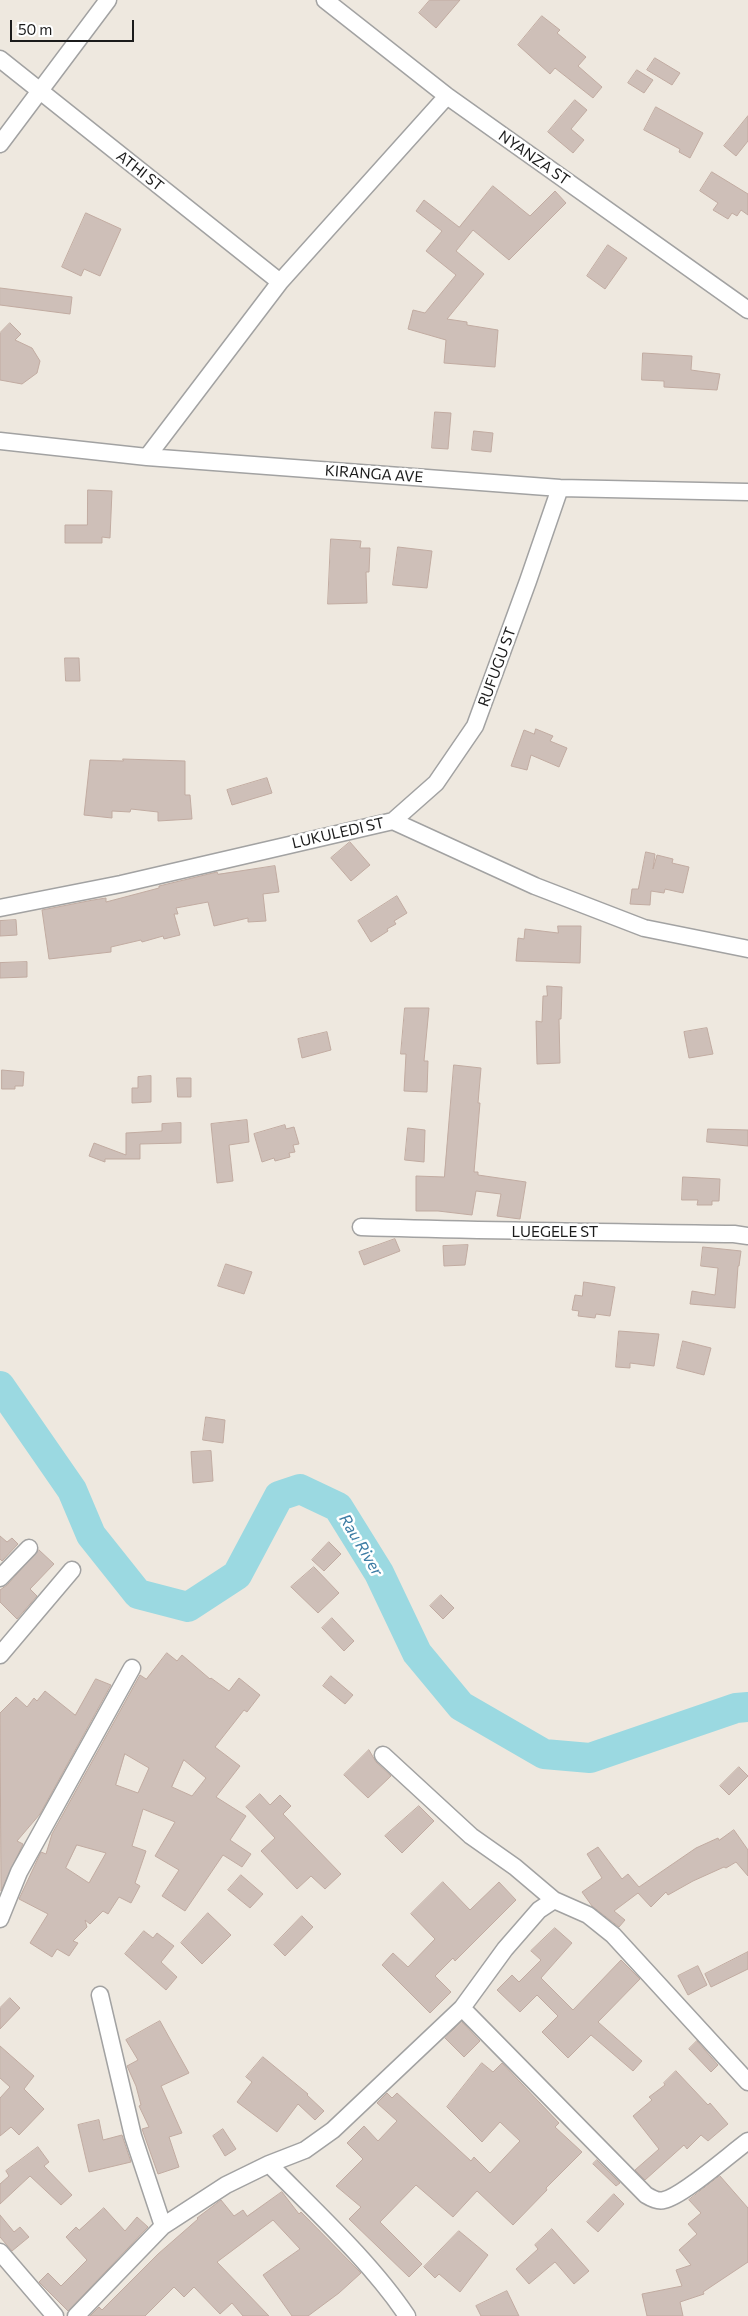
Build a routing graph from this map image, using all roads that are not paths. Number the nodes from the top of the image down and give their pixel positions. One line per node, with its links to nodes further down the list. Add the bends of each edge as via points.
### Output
1 (108, 0): 4 (street)
2 (325, 0): 5 (street, NYANZA ST)
3 (0, 59): 4 (street, ATHI ST)
4 (39, 92): 6 (street); 7 (street, ATHI ST)
5 (448, 96): 7 (street); 8 (street, NYANZA ST)
6 (0, 144)
7 (280, 282): 10 (street)
8 (748, 310)
9 (0, 441): 10 (street, KIRANGA AVE)
10 (147, 457): 11 (street, KIRANGA AVE)
11 (560, 488): 12 (street, KIRANGA AVE); 13 (street, RUFUGU ST, via 475,726 436,783)
12 (748, 492)
13 (392, 821): 14 (street, LUKULEDI ST, via 121,884); 15 (street, LUKULEDI ST, via 535,886 644,928)
14 (0, 908)
15 (748, 950)
16 (361, 1227): 17 (street, LUEGELE ST)
17 (748, 1236)
18 (29, 1548): 20 (street)
19 (72, 1570): 21 (street)
20 (0, 1578)
21 (0, 1655)
22 (132, 1668): 25 (street, via 19,1872)
23 (383, 1755): 24 (street, via 471,1836)
24 (554, 1900): 27 (street, via 539,1910 505,1949); 28 (street, via 588,1914 613,1934)
25 (0, 1919)
26 (100, 1995): 31 (street, via 133,2136)
27 (462, 2008): 29 (street, via 646,2196 664,2201 682,2192); 30 (street, via 333,2130 306,2150)
28 (748, 2082)
29 (748, 2141)
30 (269, 2164): 31 (street, via 226,2185); 35 (street, via 331,2227)
31 (163, 2226): 34 (street)
32 (0, 2252): 33 (street)
33 (55, 2316)
34 (76, 2316)
35 (407, 2316)

